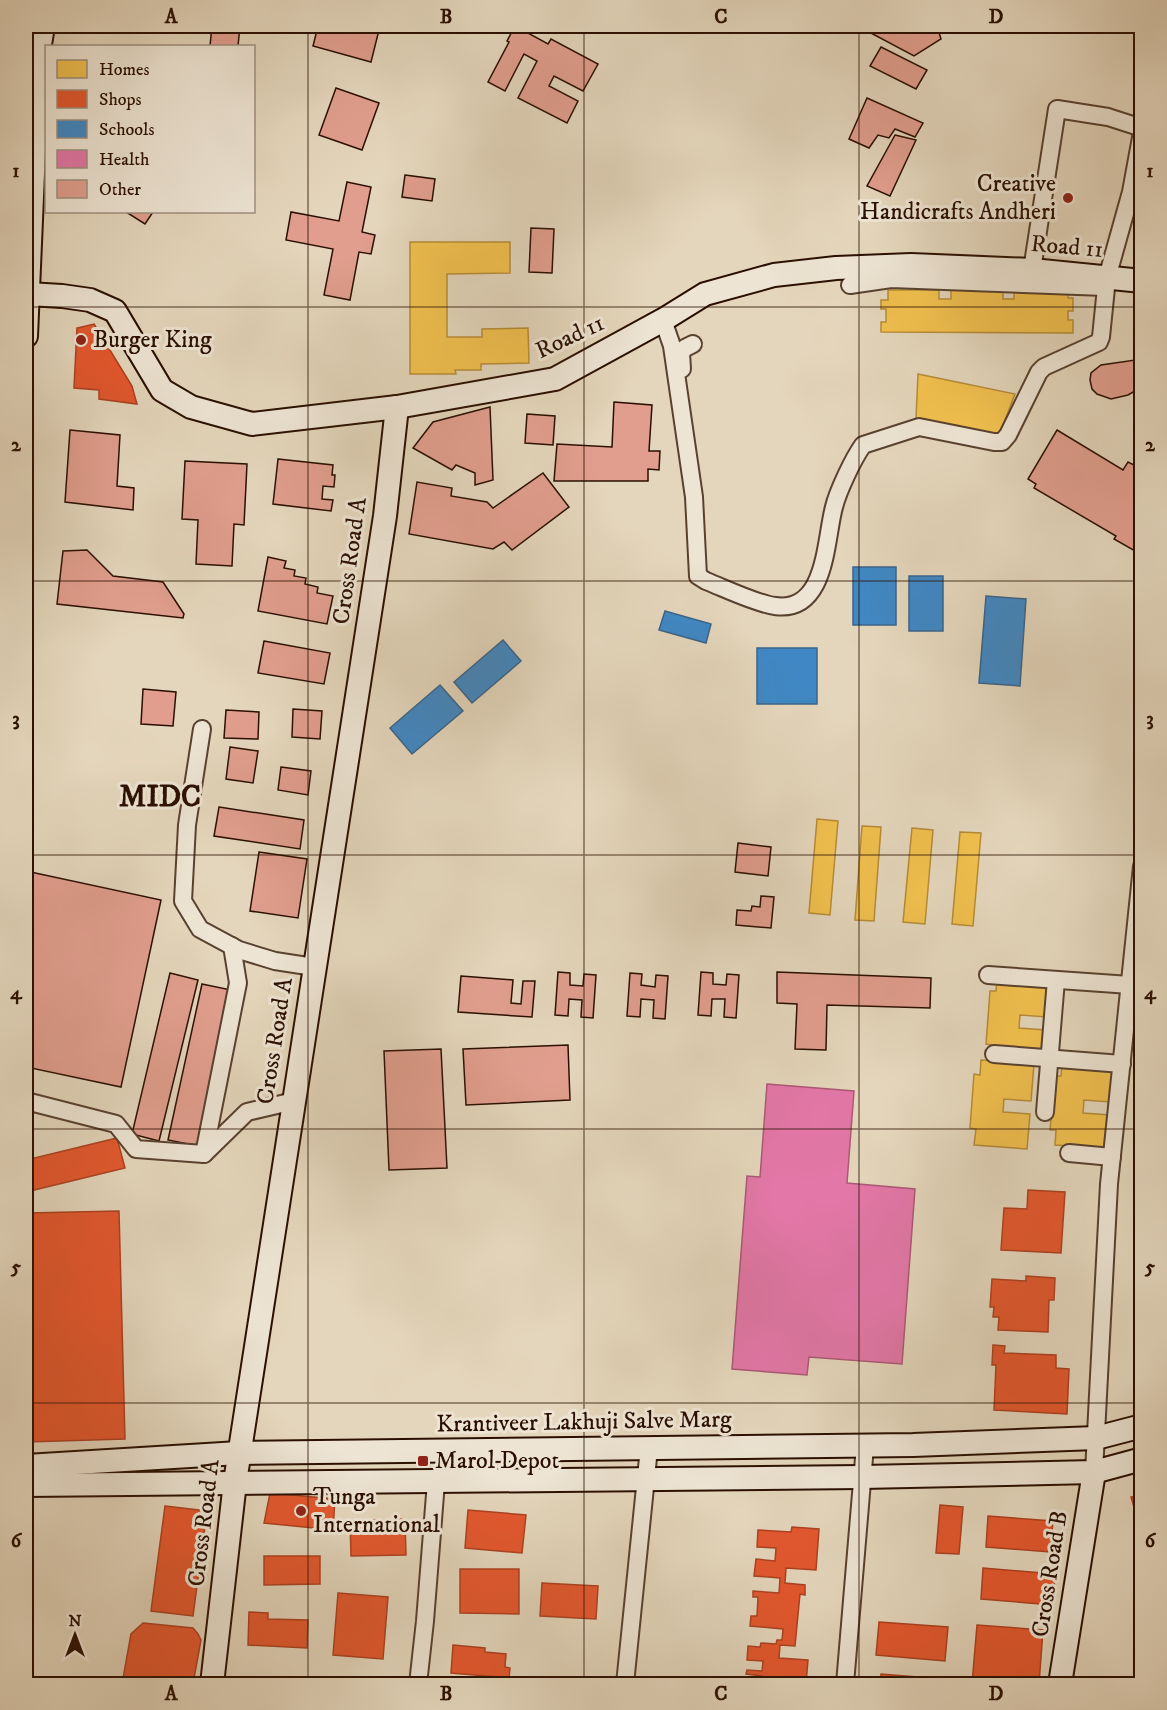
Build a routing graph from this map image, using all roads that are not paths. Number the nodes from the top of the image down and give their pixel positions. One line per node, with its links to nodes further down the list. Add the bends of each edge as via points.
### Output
1 (43, 26): 2 (street)
2 (32, 58): 9 (street)
3 (1142, 130): 4 (street); 5 (street, via 1108,117 1057,109)
4 (1138, 175): 7 (street)
5 (1032, 270): 7 (street, Road 11); 10 (street, Road 11, via 911,265 774,275 705,294)
6 (1142, 281): 7 (street, Road 11)
7 (1106, 282): 8 (street, via 891,279); 14 (street, via 1100,340 1039,372 1002,442 919,427 863,445 834,505 815,588 801,602 775,606 700,579)
8 (850, 285)
9 (28, 294): 11 (street); 13 (street, Road 11, via 90,300 115,311 162,390 191,407 252,424)
10 (663, 321): 13 (street, Road 11, via 555,379); 14 (street, via 672,346)
11 (26, 336)
12 (693, 344): 14 (street, via 682,350 681,357 701,490 701,498)
13 (397, 407): 18 (street, Cross Road A, via 385,516)
14 (694, 499)
15 (202, 729): 17 (street, via 187,825 183,901 200,929)
16 (1142, 866): 21 (street)
17 (232, 946): 18 (street); 30 (street, via 237,983)
18 (314, 967): 27 (street, Cross Road A)
19 (988, 975): 20 (street)
20 (1056, 980): 21 (street); 24 (street)
21 (1130, 985): 22 (street)
22 (1135, 1010): 25 (street)
23 (994, 1054): 24 (street)
24 (1050, 1058): 25 (street); 28 (street)
25 (1122, 1064): 31 (street)
26 (26, 1101): 30 (street, via 116,1124 136,1149)
27 (294, 1101): 30 (street, via 248,1112); 36 (street, Cross Road A)
28 (1045, 1112)
29 (1069, 1153): 31 (street)
30 (204, 1154)
31 (1112, 1157): 33 (street)
32 (1142, 1426): 33 (street, Krantiveer Lakhuji Salve Marg)
33 (1096, 1438): 34 (street, Krantiveer Lakhuji Salve Marg); 39 (street)
34 (865, 1446): 35 (street, Krantiveer Lakhuji Salve Marg); 40 (street)
35 (649, 1448): 36 (street, Krantiveer Lakhuji Salve Marg); 41 (street)
36 (239, 1453): 38 (street, Krantiveer Lakhuji Salve Marg); 42 (street, Cross Road A)
37 (1142, 1459): 39 (street)
38 (26, 1466)
39 (1094, 1472): 40 (street); 49 (street, Cross Road B)
40 (862, 1477): 41 (street); 48 (street)
41 (646, 1478): 43 (street); 47 (street)
42 (235, 1482): 43 (street); 44 (street); 45 (street, Cross Road A)
43 (436, 1482): 46 (street)
44 (26, 1485)
45 (212, 1684)
46 (418, 1684)
47 (625, 1684)
48 (845, 1684)
49 (1060, 1684)

